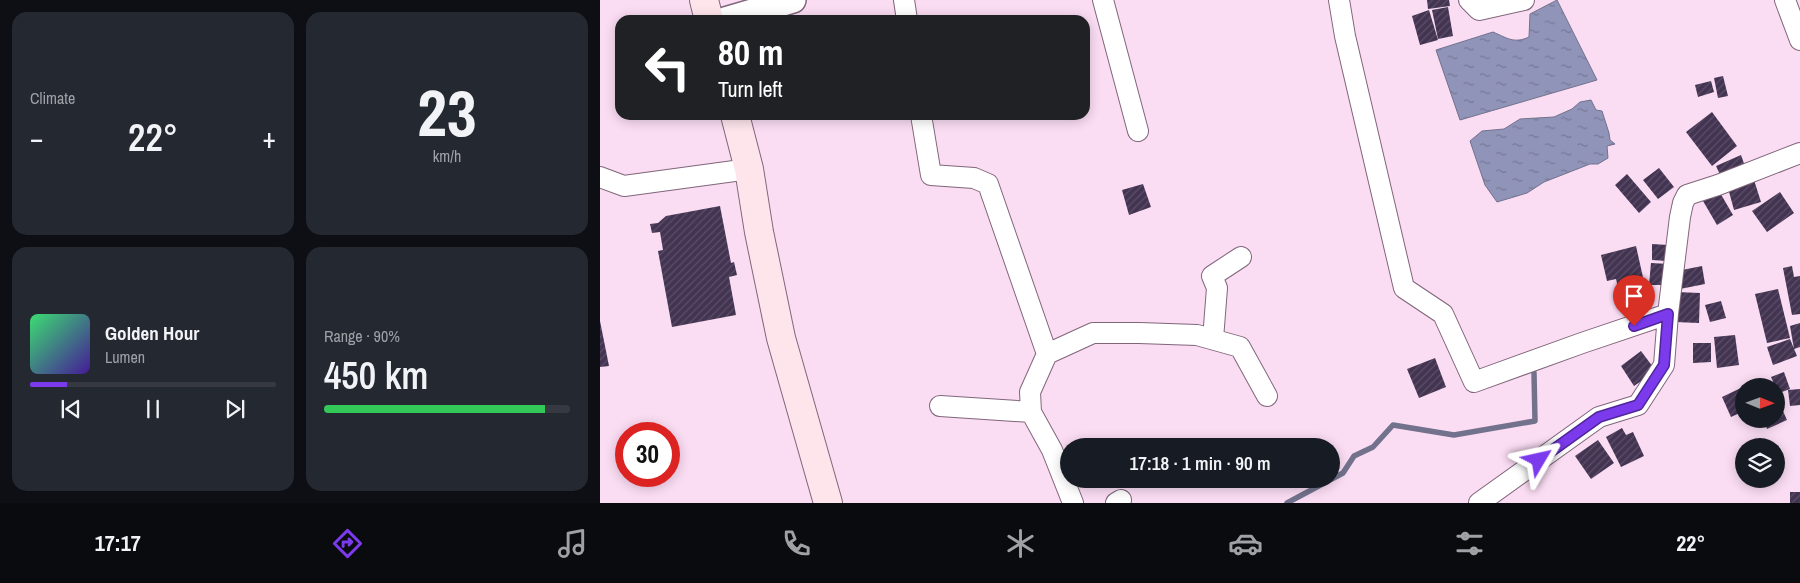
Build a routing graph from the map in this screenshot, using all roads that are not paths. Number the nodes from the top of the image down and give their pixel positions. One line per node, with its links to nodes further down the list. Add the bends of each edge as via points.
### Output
1 (704, 0): 9 (main road)
2 (793, 0): 10 (street)
3 (904, 0): 11 (street)
4 (1103, 0): 15 (street)
5 (1469, 0): 6 (street, via 1480,10)
6 (1524, 0)
7 (1785, 0): 12 (street)
8 (1345, 2): 20 (street, via 1345,36 1404,288 1443,314 1474,382)
9 (708, 15)
10 (742, 15)
11 (906, 15)
12 (1800, 40)
13 (736, 120): 17 (main road)
14 (922, 120): 22 (street, via 931,176 974,178 988,184)
15 (1138, 131)
16 (1800, 153): 20 (street, via 1687,194 1680,218)
17 (749, 169): 18 (street, via 624,186); 26 (main road, via 781,338)
18 (600, 177)
19 (1241, 257): 21 (street, via 1212,276 1217,288)
20 (1668, 314): 28 (street, via 1664,365 1638,405 1599,417)
21 (1213, 339): 22 (street, via 1139,332 1093,333); 23 (street, via 1240,347)
22 (1047, 354): 25 (street, via 1030,392)
23 (1267, 396)
24 (940, 406): 25 (street)
25 (1031, 412): 27 (street, via 1052,450)
26 (828, 503)
27 (1073, 503)
28 (1479, 503)

